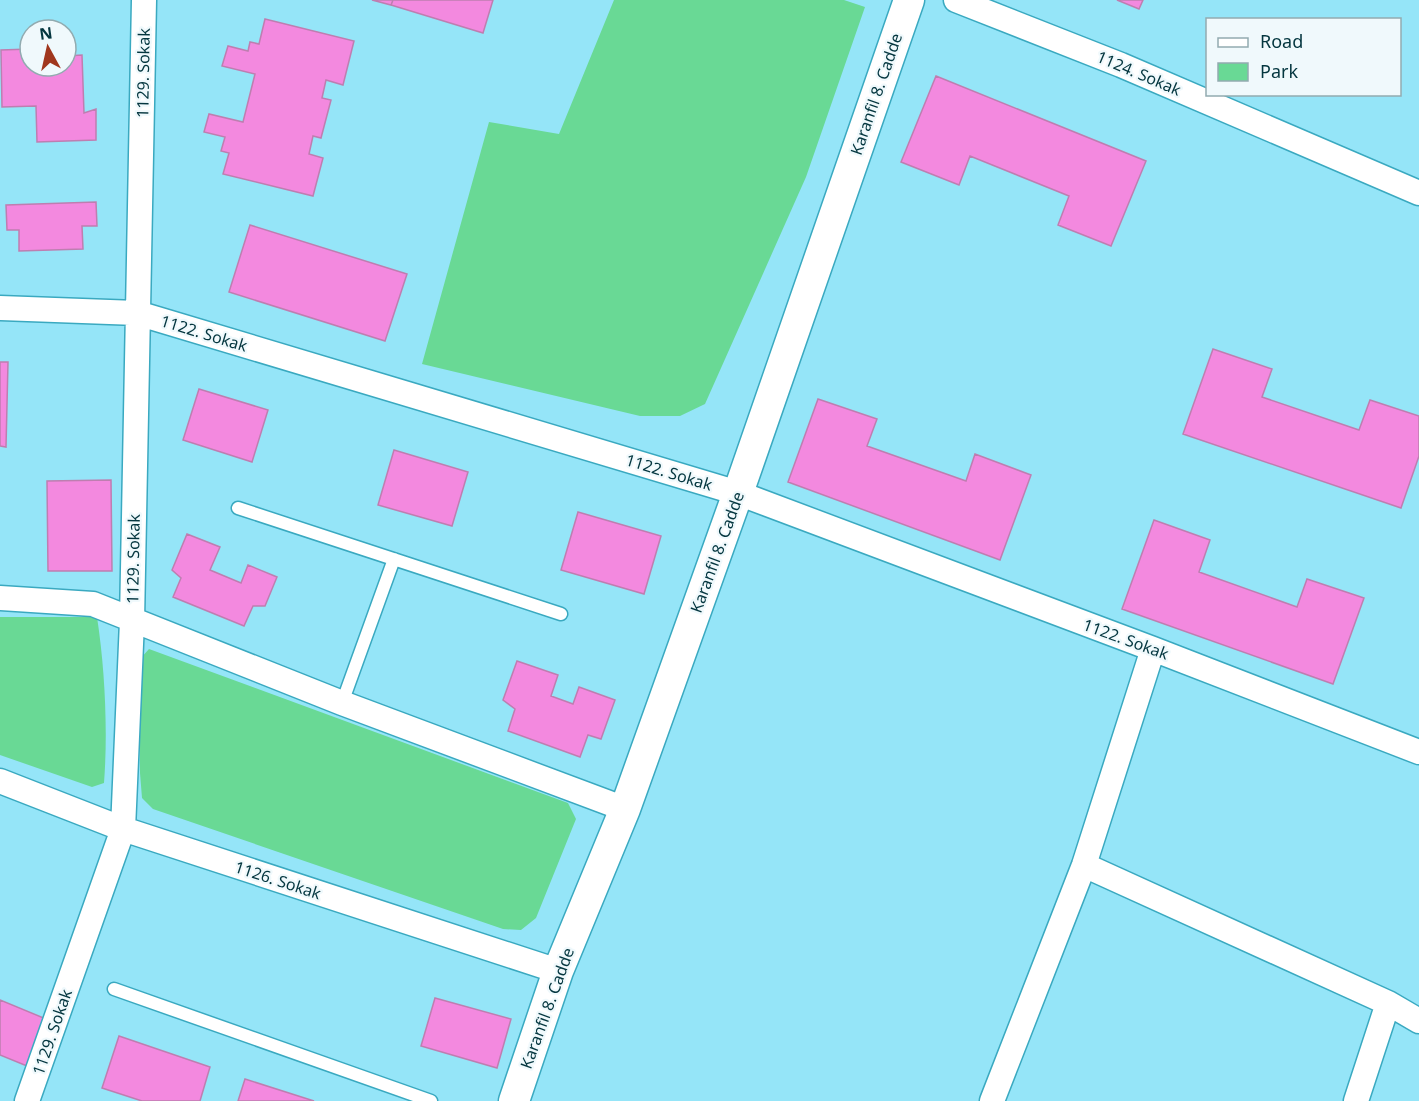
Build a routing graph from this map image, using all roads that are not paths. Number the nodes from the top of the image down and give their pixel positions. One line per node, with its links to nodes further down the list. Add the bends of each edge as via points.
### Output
1 (144, 0): 6 (street, 1129. Sokak)
2 (909, 0): 7 (street, Karanfil 8. Cadde)
3 (956, 0): 4 (street, 1124. Sokak, via 1121,65)
4 (1419, 193)
5 (0, 308): 6 (street, 1122. Sokak)
6 (137, 313): 7 (street, 1122. Sokak); 12 (street, 1129. Sokak)
7 (738, 493): 13 (street, 1122. Sokak); 17 (street, Karanfil 8. Cadde)
8 (238, 508): 9 (lane)
9 (394, 559): 11 (lane); 14 (lane)
10 (0, 598): 12 (street, via 93,604)
11 (561, 614)
12 (132, 621): 14 (street); 18 (street, 1129. Sokak)
13 (1153, 649): 15 (street, 1122. Sokak); 19 (street)
14 (342, 703): 17 (street)
15 (1419, 752)
16 (0, 781): 18 (street, 1126. Sokak)
17 (625, 809): 20 (street, Karanfil 8. Cadde)
18 (123, 830): 20 (street, 1126. Sokak); 24 (street, 1129. Sokak)
19 (1084, 865): 22 (street); 27 (street)
20 (558, 971): 26 (street, Karanfil 8. Cadde)
21 (114, 988): 25 (lane)
22 (1388, 1003): 23 (street); 28 (street)
23 (1419, 1021)
24 (27, 1101)
25 (431, 1101)
26 (514, 1101)
27 (992, 1101)
28 (1356, 1101)

